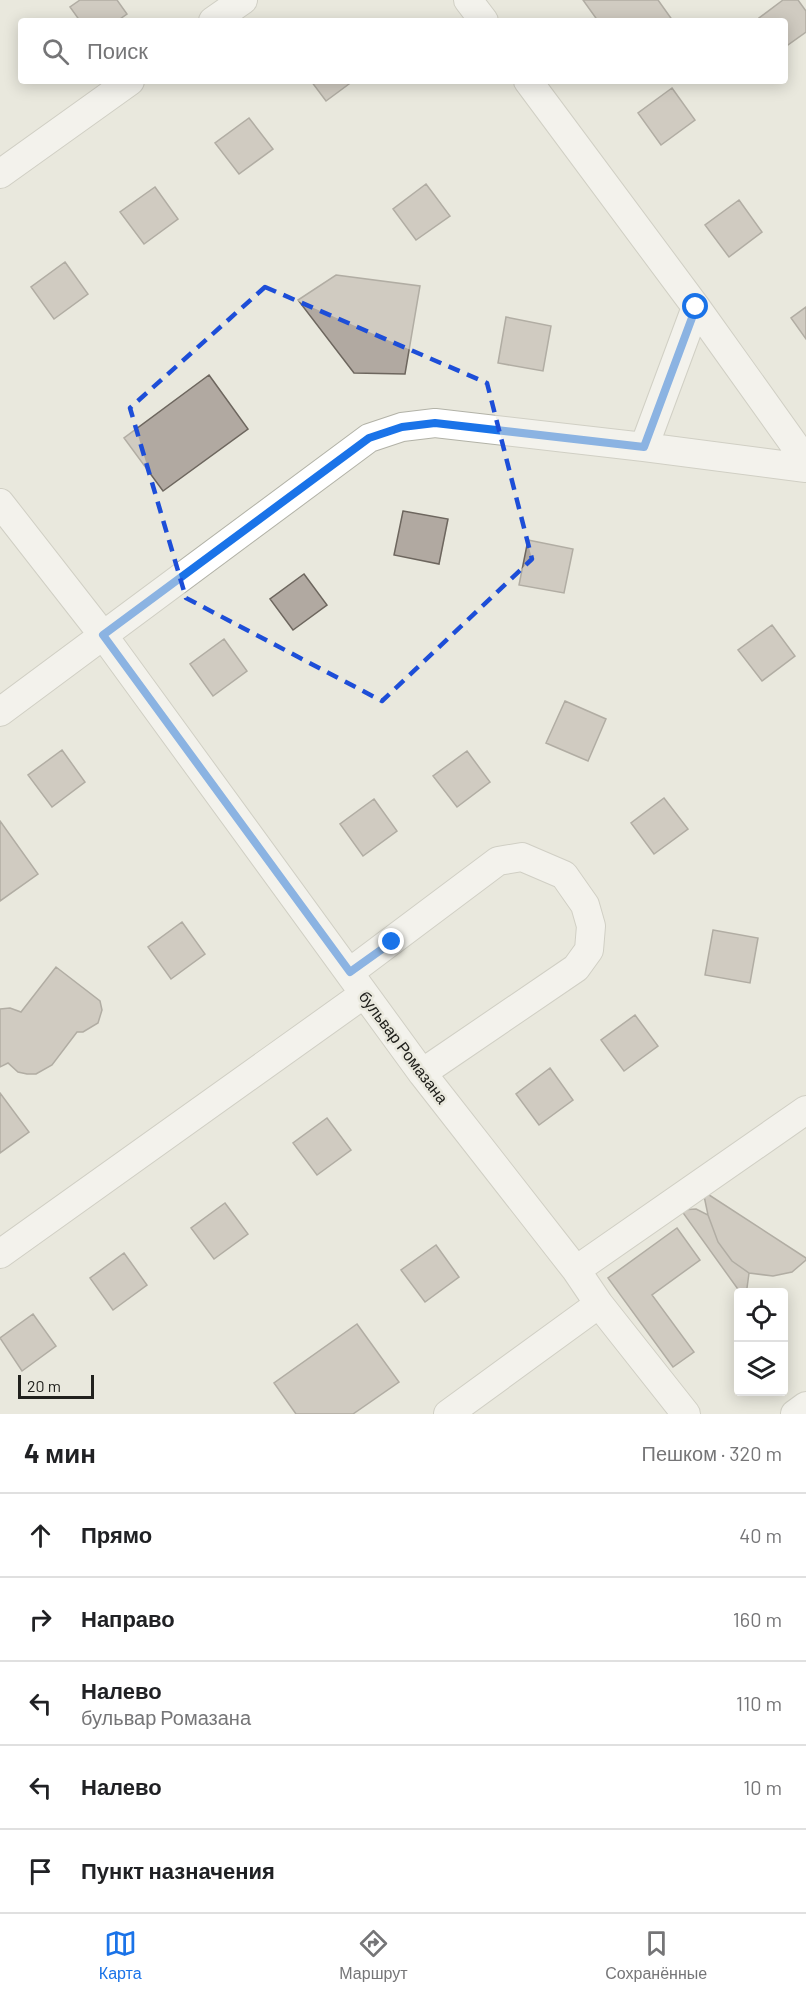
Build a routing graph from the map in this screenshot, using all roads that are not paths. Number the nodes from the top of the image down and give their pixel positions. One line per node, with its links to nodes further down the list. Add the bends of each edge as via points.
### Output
1 (243, 0): 3 (street)
2 (468, 0): 4 (street)
3 (217, 18)
4 (482, 18)
5 (126, 84): 7 (street)
6 (530, 84): 8 (street)
7 (0, 174)
8 (696, 307): 9 (street); 10 (street)
9 (644, 447): 11 (street); 13 (street, via 435,423 402,427 369,438)
10 (806, 461)
11 (806, 468)
12 (0, 503): 13 (street, бульвар Ромазана)
13 (103, 635): 14 (street); 15 (street, бульвар Ромазана)
14 (0, 712)
15 (357, 983): 16 (street, бульвар Ромазана); 16 (street, via 498,861 522,857 564,875 585,905 591,926 589,950 576,968); 18 (street)
16 (423, 1073): 19 (street, бульвар Ромазана)
17 (806, 1110): 19 (street)
18 (0, 1254)
19 (576, 1270): 20 (street, бульвар Ромазана)
20 (599, 1304): 22 (street); 23 (street, бульвар Ромазана)
21 (806, 1406): 24 (street)
22 (448, 1414)
23 (686, 1414)
24 (795, 1414)

